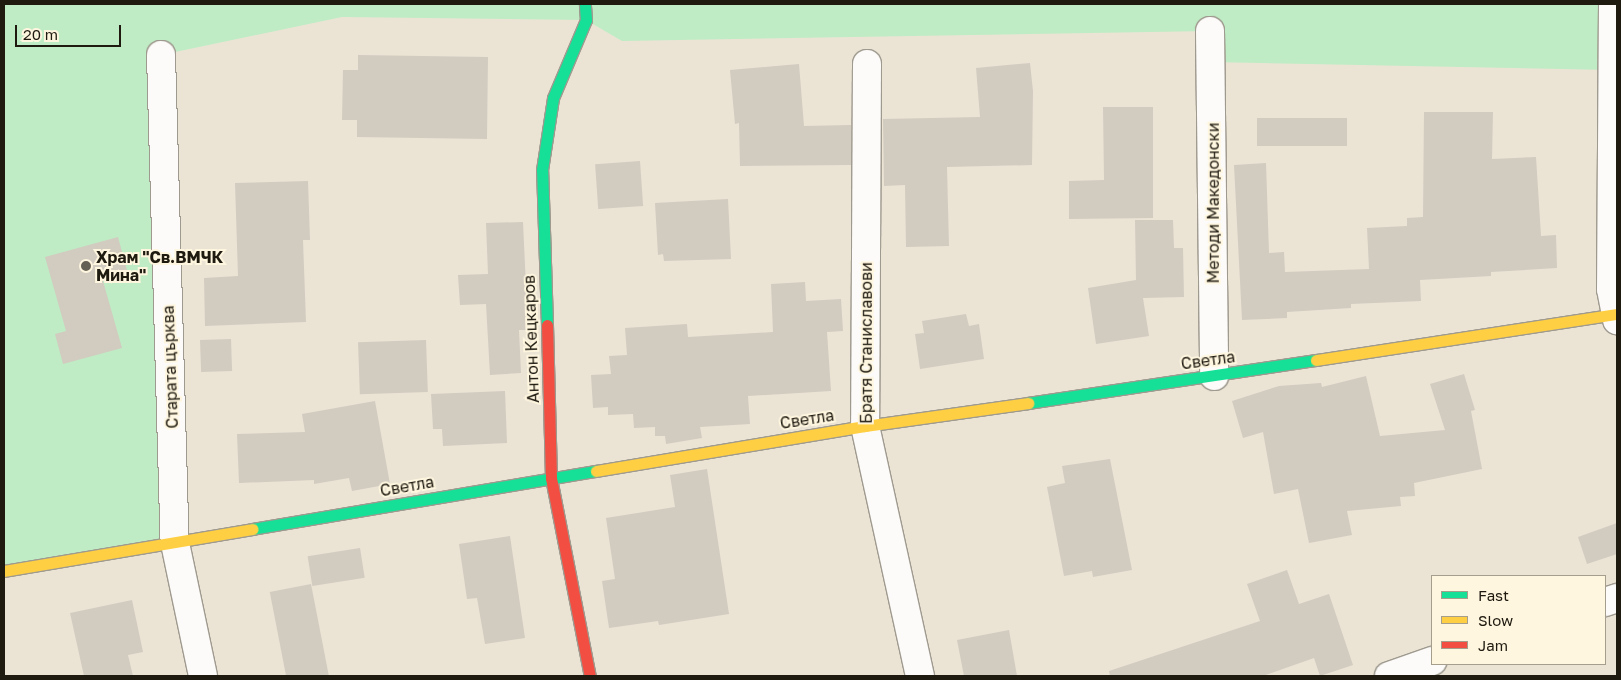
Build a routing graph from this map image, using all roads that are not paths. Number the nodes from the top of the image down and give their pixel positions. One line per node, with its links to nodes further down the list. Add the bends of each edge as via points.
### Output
1 (585, 4): 9 (street, Антон Кецкаров, via 586,20 554,98 542,170)
2 (1613, 4): 6 (street, via 1611,289)
3 (1210, 31): 7 (street, Методи Македонски)
4 (161, 55): 10 (street, Старата църква)
5 (867, 64): 8 (street, Братя Станиславови)
6 (1617, 316): 7 (street, Светла)
7 (1214, 376): 8 (street, Светла)
8 (864, 426): 9 (street, Светла); 15 (street, Братя Станиславови)
9 (552, 478): 10 (street, Светла); 14 (street, Антон Кецкаров)
10 (175, 543): 11 (street, Светла); 13 (street, Старата църква)
11 (4, 572)
12 (1431, 661): 16 (street)
13 (204, 676)
14 (590, 676)
15 (920, 676)
16 (1389, 676)

